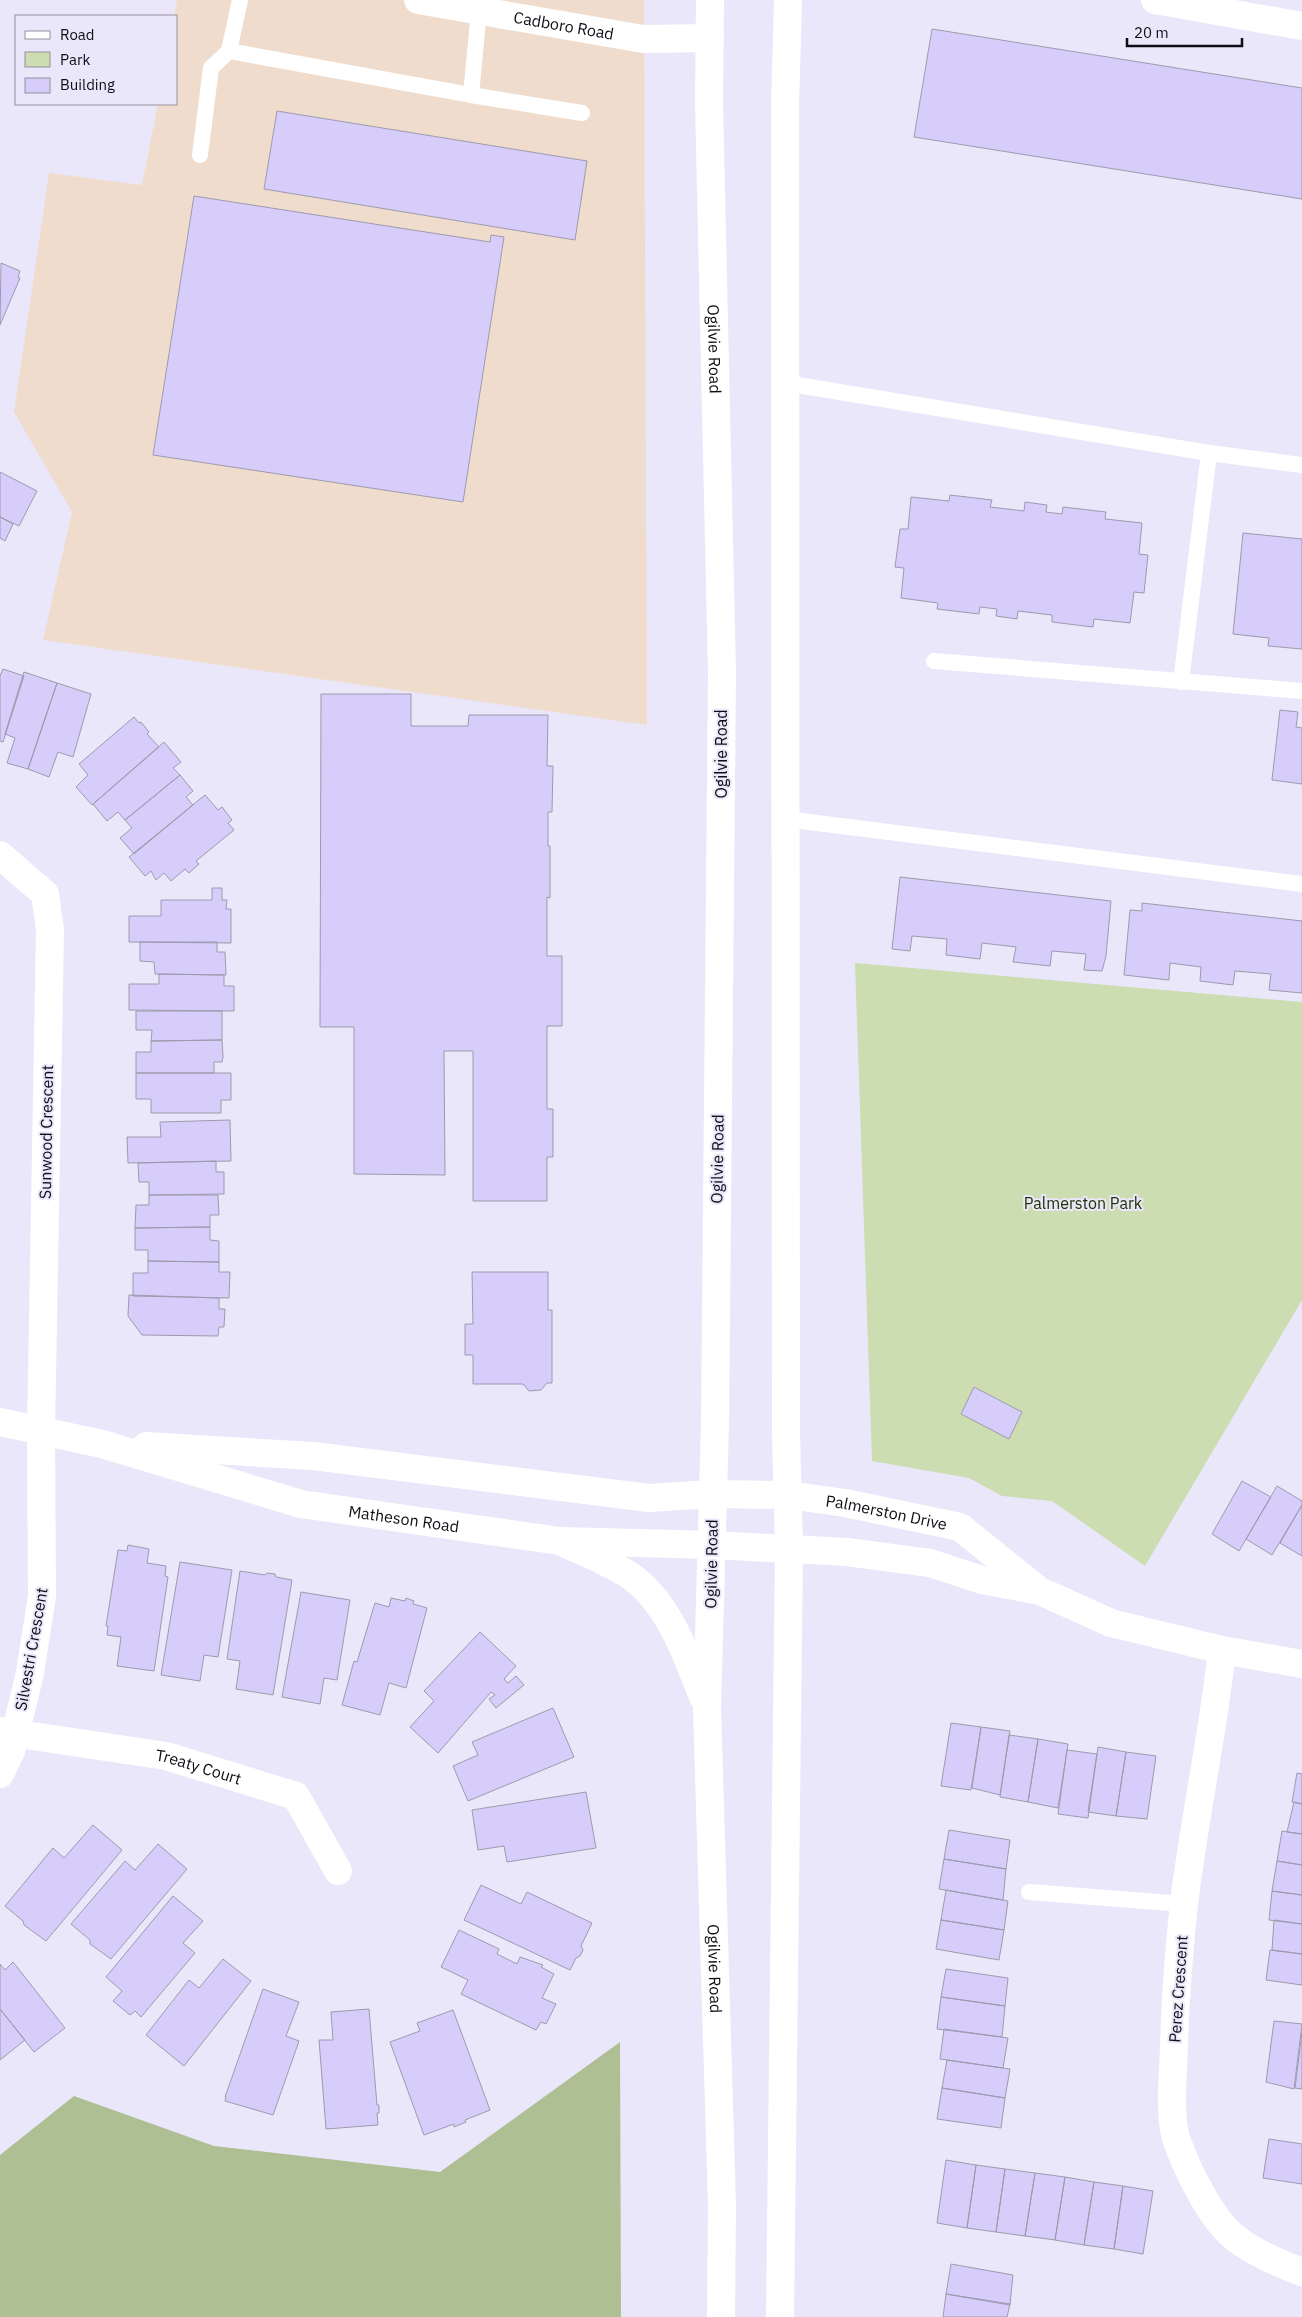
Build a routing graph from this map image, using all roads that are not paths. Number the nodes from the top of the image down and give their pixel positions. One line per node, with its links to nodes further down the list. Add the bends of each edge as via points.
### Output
1 (240, 0): 9 (lane)
2 (418, 0): 6 (main road, Cadboro Road)
3 (710, 0): 8 (main road, Ogilvie Road)
4 (788, 0): 13 (main road)
5 (1156, 0): 7 (main road)
6 (463, 5): 8 (main road, Cadboro Road, via 643,39); 10 (lane)
7 (1302, 26)
8 (710, 38): 25 (main road, Ogilvie Road, via 722,673)
9 (228, 52): 10 (lane); 12 (lane, via 211,68)
10 (471, 96): 11 (lane)
11 (582, 113)
12 (200, 155)
13 (785, 383): 14 (lane); 19 (main road)
14 (1209, 452): 15 (lane); 17 (lane)
15 (1302, 466)
16 (934, 661): 17 (lane)
17 (1181, 682): 18 (lane)
18 (1302, 691)
19 (785, 819): 21 (lane); 26 (main road)
20 (0, 855): 23 (main road, Sunwood Crescent, via 45,894 50,930)
21 (1302, 884)
22 (0, 1422): 23 (main road, Matheson Road)
23 (41, 1431): 24 (main road, Matheson Road); 34 (main road, Silvestri Crescent, via 42,1596 30,1673)
24 (102, 1444): 25 (main road, Matheson Road, via 313,1456 649,1498); 27 (main road, Matheson Road, via 301,1504)
25 (712, 1494): 26 (main road, Palmerston Drive); 28 (main road, Ogilvie Road)
26 (788, 1496): 29 (main road); 30 (main road, Palmerston Drive, via 845,1503 960,1528)
27 (560, 1541): 28 (main road, Matheson Road); 33 (main road, via 631,1577 651,1595 681,1642)
28 (713, 1545): 29 (main road, Palmerston Drive); 33 (main road, Ogilvie Road)
29 (789, 1550): 30 (main road, Palmerston Drive, via 847,1552 930,1563 982,1580); 41 (main road)
30 (1040, 1591): 31 (main road, Palmerston Drive, via 1111,1623)
31 (1222, 1650): 32 (main road, Palmerston Drive); 38 (main road, Perez Crescent)
32 (1302, 1664)
33 (707, 1707): 40 (main road, Ogilvie Road, via 722,2205)
34 (8, 1732): 35 (main road, Silvestri Crescent, via 11,1751); 36 (main road, Treaty Court, via 166,1756 296,1796)
35 (0, 1774)
36 (338, 1871)
37 (1029, 1892): 38 (lane)
38 (1184, 1904): 39 (main road, Perez Crescent, via 1175,2022 1173,2100 1176,2136 1194,2181 1214,2213 1237,2240 1278,2263)
39 (1302, 2272)
40 (721, 2317)
41 (780, 2317)

